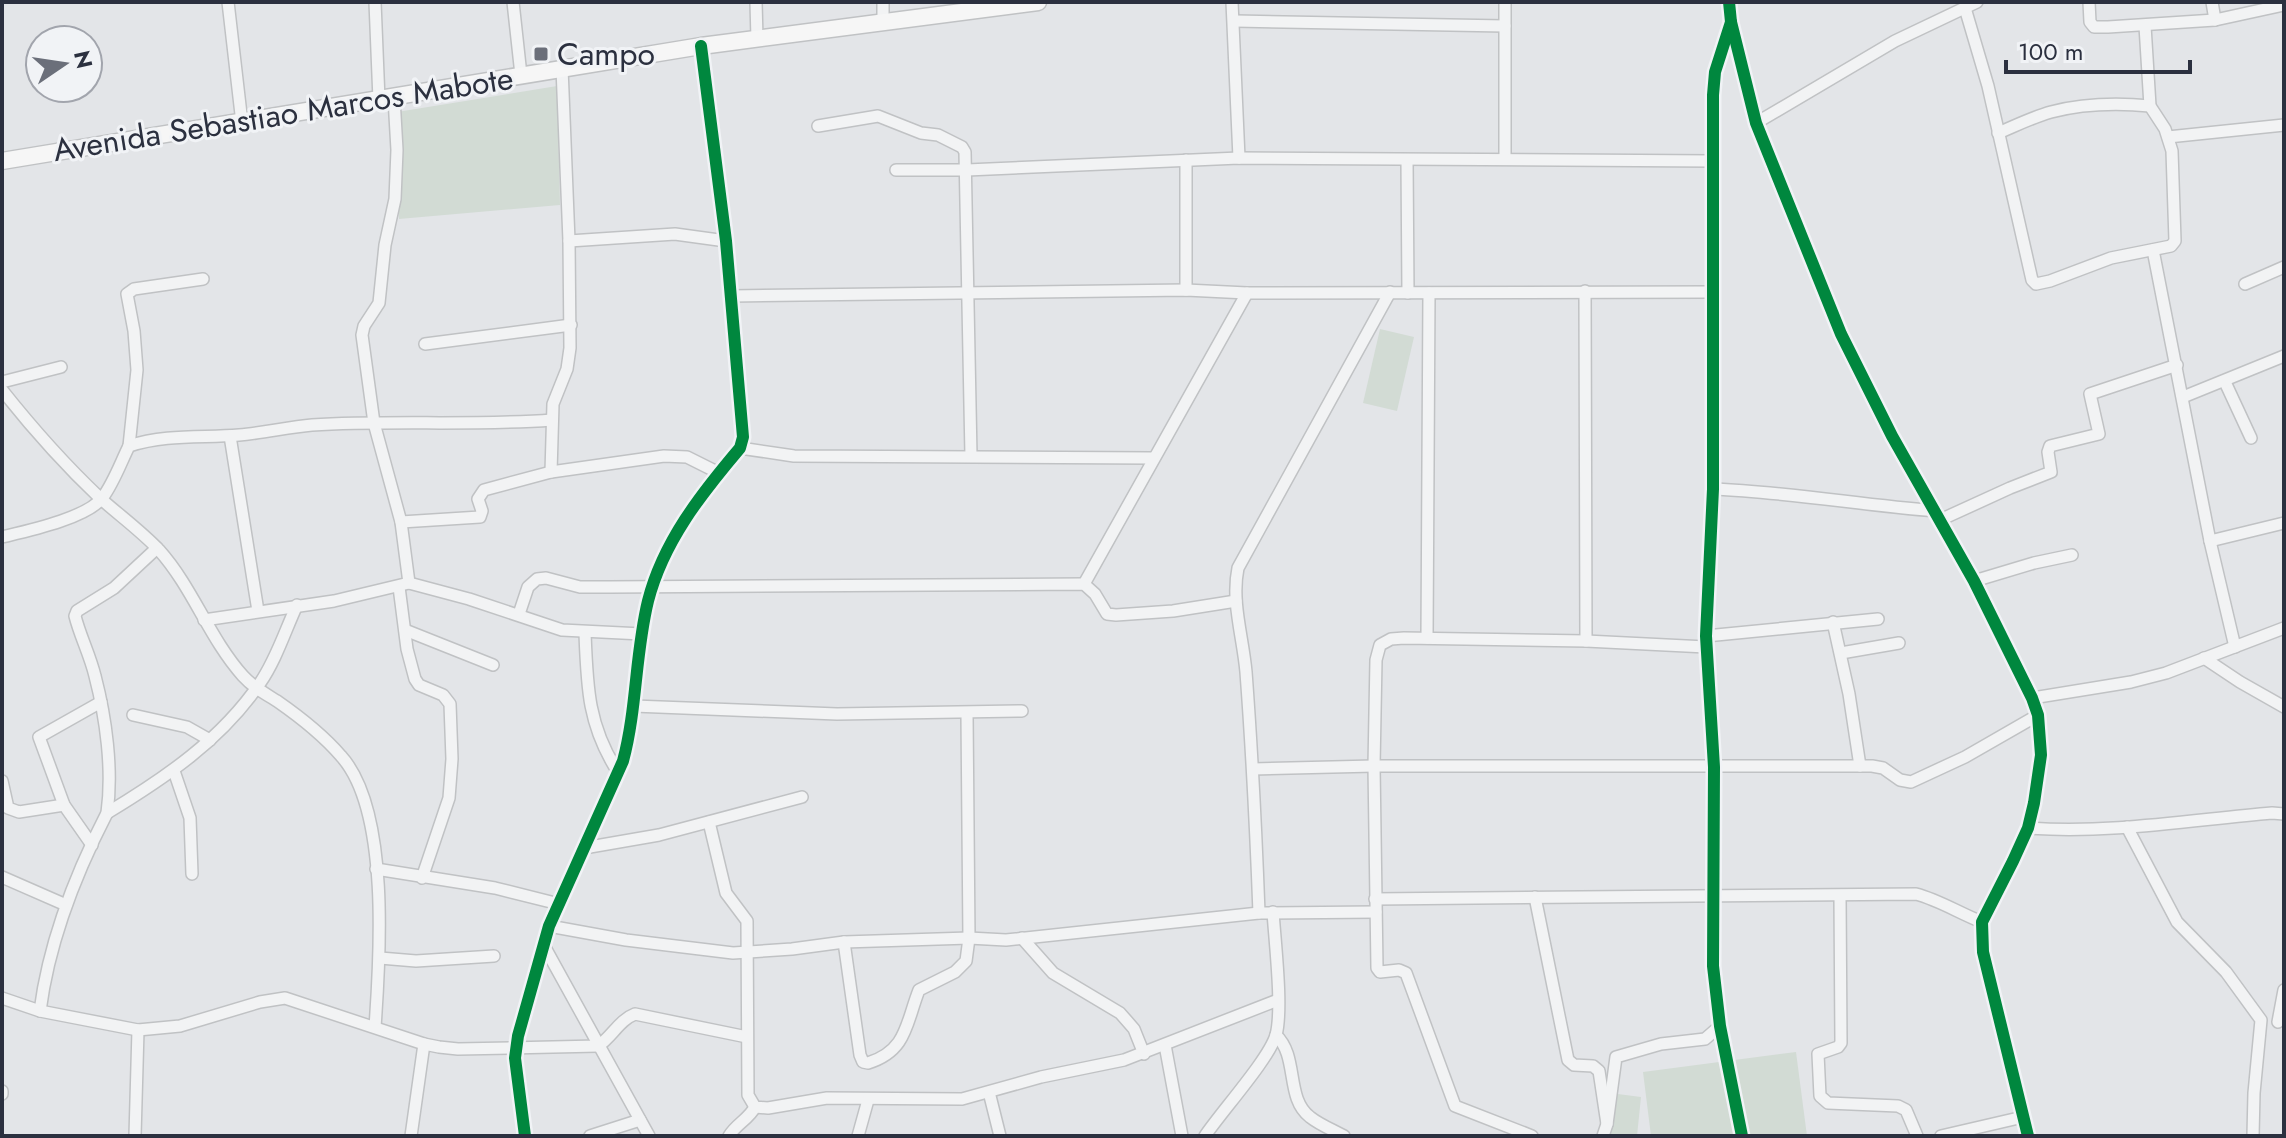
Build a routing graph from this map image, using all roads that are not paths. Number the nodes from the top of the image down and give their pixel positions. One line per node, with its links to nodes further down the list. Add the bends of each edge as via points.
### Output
1 (228, 2): 28 (street)
2 (375, 2): 26 (street)
3 (513, 2): 25 (street)
4 (756, 2): 22 (street)
5 (883, 2): 19 (street)
6 (1038, 2): 13 (main road, Avenida Sebastiao Marcos Mabote)
7 (1232, 2): 17 (street)
8 (1505, 2): 20 (street)
9 (1729, 2): 18 (street)
10 (1977, 2): 15 (street)
11 (2089, 2): 21 (street, via 2094,27)
12 (2212, 2): 16 (street)
13 (1011, 4): 19 (main road, Avenida Sebastiao Marcos Mabote)
14 (2284, 5): 16 (street)
15 (1965, 8): 29 (street, via 1872,54); 32 (street)
16 (2215, 20): 21 (street)
17 (1235, 21): 20 (street); 34 (street)
18 (1731, 22): 29 (street); 39 (street, via 1715,72)
19 (883, 24): 22 (main road, Avenida Sebastiao Marcos Mabote)
20 (1505, 26): 35 (street)
21 (2145, 26): 27 (street)
22 (757, 39): 23 (main road, Avenida Sebastiao Marcos Mabote)
23 (701, 46): 24 (main road, Avenida Sebastiao Marcos Mabote); 43 (street)
24 (562, 68): 25 (main road, Avenida Sebastiao Marcos Mabote); 42 (street)
25 (521, 75): 26 (main road, Avenida Sebastiao Marcos Mabote)
26 (386, 99): 28 (main road, Avenida Sebastiao Marcos Mabote); 67 (street, via 397,150 395,199 379,303 362,335)
27 (2150, 106): 32 (street, via 2066,109); 33 (street)
28 (242, 123): 38 (main road, Avenida Sebastiao Marcos Mabote)
29 (1756, 123): 78 (street, via 1841,334)
30 (2284, 125): 33 (street)
31 (818, 126): 41 (street, via 887,118 962,147)
32 (1998, 133): 44 (street, via 2036,284 2111,258)
33 (2168, 137): 44 (street, via 2175,241)
34 (1239, 158): 36 (street); 37 (street)
35 (1505, 159): 37 (street); 39 (street)
36 (1186, 160): 41 (street); 48 (street)
37 (1407, 160): 54 (street)
38 (2, 161)
39 (1713, 161): 52 (street)
40 (896, 170): 41 (street)
41 (967, 170): 50 (street)
42 (569, 241): 43 (street, via 675,234); 57 (street)
43 (726, 241): 56 (street)
44 (2153, 250): 60 (street)
45 (2284, 267): 47 (street)
46 (203, 279): 70 (street, via 127,294 137,370)
47 (2245, 284)
48 (1186, 290): 50 (street); 53 (street)
49 (1585, 291): 52 (street); 55 (street); 101 (street)
50 (967, 292): 56 (street); 72 (street)
51 (1390, 292): 53 (street); 54 (street); 89 (street, via 1238,568)
52 (1713, 292): 76 (street)
53 (1247, 293): 73 (street)
54 (1408, 293): 55 (street)
55 (1429, 293): 100 (street)
56 (732, 296): 71 (street, via 743,427)
57 (571, 325): 58 (street); 66 (street, via 567,369)
58 (425, 344)
59 (2284, 356): 63 (street)
60 (2177, 365): 65 (street); 78 (street, via 2090,394 2099,434 2050,446 2051,472)
61 (61, 367): 62 (street)
62 (2, 382)
63 (2225, 382): 65 (street); 69 (street)
64 (2, 390): 77 (street, via 41,440)
65 (2183, 397): 82 (street)
66 (552, 420): 67 (street); 74 (street)
67 (374, 423): 68 (street); 79 (street)
68 (230, 436): 70 (street); 91 (street)
69 (2251, 438)
70 (129, 446): 77 (street)
71 (740, 448): 72 (street, via 794,456); 75 (street)
72 (971, 456): 73 (street)
73 (1152, 458): 86 (street)
74 (551, 472): 75 (street, via 680,456); 79 (street, via 484,490 478,499 480,517)
75 (719, 473): 88 (street, via 690,510)
76 (1713, 489): 78 (street, via 1774,491); 102 (street)
77 (102, 500): 81 (street, via 62,520); 83 (street)
78 (1938, 516): 85 (street)
79 (401, 522): 87 (street)
80 (2284, 523): 82 (street)
81 (2, 537)
82 (2210, 541): 104 (street)
83 (157, 548): 94 (street); 110 (street, via 75,616)
84 (2072, 555): 85 (street)
85 (1974, 581): 109 (street)
86 (1084, 584): 88 (street); 89 (street, via 1107,614)
87 (404, 585): 90 (street); 92 (street); 97 (street)
88 (652, 586): 92 (street, via 580,587 537,579 528,587); 99 (street)
89 (1236, 601): 121 (street)
90 (297, 605): 91 (street); 108 (street)
91 (258, 611): 94 (street)
92 (519, 614): 98 (street)
93 (1878, 619): 95 (street)
94 (204, 620): 108 (street)
95 (1833, 622): 102 (street); 105 (street)
96 (2284, 628): 104 (street)
97 (405, 630): 107 (street); 137 (street, via 419,685 443,695 450,704 449,798)
98 (585, 633): 99 (street); 123 (street, via 594,723)
99 (642, 634): 111 (street)
100 (1427, 638): 101 (street); 118 (street, via 1391,639 1380,645)
101 (1586, 641): 102 (street)
102 (1706, 641): 120 (street)
103 (1899, 643): 105 (street)
104 (2235, 647): 106 (street)
105 (1841, 653): 119 (street)
106 (2204, 658): 109 (street, via 2131,682); 112 (street)
107 (493, 665)
108 (256, 689): 117 (street); 134 (street, via 313,729 352,770 366,806)
109 (2032, 698): 116 (street)
110 (101, 702): 126 (street, via 39,737); 127 (street)
111 (634, 706): 114 (street); 123 (street)
112 (2284, 707)
113 (1022, 711): 114 (street)
114 (967, 714): 149 (street)
115 (133, 715): 117 (street, via 187,727)
116 (2038, 715): 119 (street, via 1911,782 1883,768); 131 (street, via 2039,778)
117 (210, 740): 122 (street)
118 (1374, 766): 120 (street); 121 (street); 141 (street)
119 (1860, 766): 120 (street)
120 (1714, 767): 140 (street)
121 (1253, 769): 146 (street)
122 (174, 771): 127 (street); 135 (street, via 190,818)
123 (618, 772): 133 (street)
124 (2, 781): 126 (street, via 8,808 19,812)
125 (802, 797): 129 (street)
126 (64, 805): 132 (street)
127 (107, 813): 132 (street)
128 (2284, 814): 130 (street)
129 (709, 822): 133 (street); 153 (street, via 726,893 747,921)
130 (2127, 827): 131 (street); 160 (street, via 2177,922 2226,972)
131 (2028, 828): 147 (street)
132 (92, 845): 143 (street)
133 (584, 848): 142 (street)
134 (376, 869): 137 (street); 155 (street)
135 (192, 874)
136 (2, 877): 143 (street)
137 (422, 878): 142 (street)
138 (1840, 896): 140 (street); 147 (street, via 1916,894); 192 (street, via 1841,1043 1818,1054 1820,1096 1828,1103 1898,1106 1906,1110)
139 (1535, 897): 140 (street); 141 (street); 177 (street, via 1568,1060 1599,1071)
140 (1713, 897): 162 (street)
141 (1375, 899): 145 (street)
142 (559, 904): 148 (street)
143 (66, 905): 159 (street, via 47,965)
144 (1273, 912): 145 (street); 146 (street); 158 (street)
145 (1376, 912): 189 (street, via 1377,968 1406,973 1451,1101 1461,1110)
146 (1259, 913): 150 (street)
147 (1982, 922): 175 (street, via 1983,952)
148 (549, 926): 152 (street); 153 (street)
149 (969, 938): 150 (street); 151 (street); 151 (street, via 966,961 919,990 901,1041 868,1063 860,1055)
150 (1022, 938): 171 (street, via 1053,973 1120,1013)
151 (844, 942): 153 (street)
152 (543, 944): 169 (street); 170 (street)
153 (747, 952): 166 (street)
154 (494, 956): 155 (street)
155 (380, 958): 163 (street)
156 (2284, 990): 161 (street)
157 (2, 998): 159 (street)
158 (1278, 1000): 165 (street); 168 (street)
159 (40, 1011): 164 (street)
160 (2261, 1020): 161 (street); 195 (street)
161 (2281, 1022)
162 (1720, 1026): 177 (street, via 1705,1039 1616,1057); 191 (street)
163 (375, 1027): 164 (street, via 285,998 180,1026); 167 (street)
164 (138, 1030): 178 (street)
165 (1276, 1035): 187 (street); 188 (street, via 1288,1051 1302,1109)
166 (747, 1037): 169 (street, via 635,1014); 174 (street, via 748,1095)
167 (424, 1044): 170 (street); 179 (street)
168 (1165, 1045): 171 (street); 186 (street)
169 (598, 1046): 170 (street); 176 (street)
170 (515, 1047): 180 (street)
171 (1144, 1054): 172 (street)
172 (989, 1092): 173 (street, via 962,1099); 185 (street)
173 (868, 1100): 174 (street, via 827,1098); 184 (street)
174 (755, 1107): 183 (street)
175 (2023, 1117): 193 (street); 194 (street)
176 (640, 1120): 181 (street); 182 (street)
177 (1607, 1124): 190 (street)
178 (135, 1136)
179 (411, 1136)
180 (525, 1136)
181 (590, 1136)
182 (649, 1136)
183 (729, 1136)
184 (858, 1136)
185 (1000, 1136)
186 (1182, 1136)
187 (1205, 1136)
188 (1344, 1136)
189 (1532, 1136)
190 (1603, 1136)
191 (1742, 1136)
192 (1917, 1136)
193 (1941, 1136)
194 (2028, 1136)
195 (2253, 1136)

